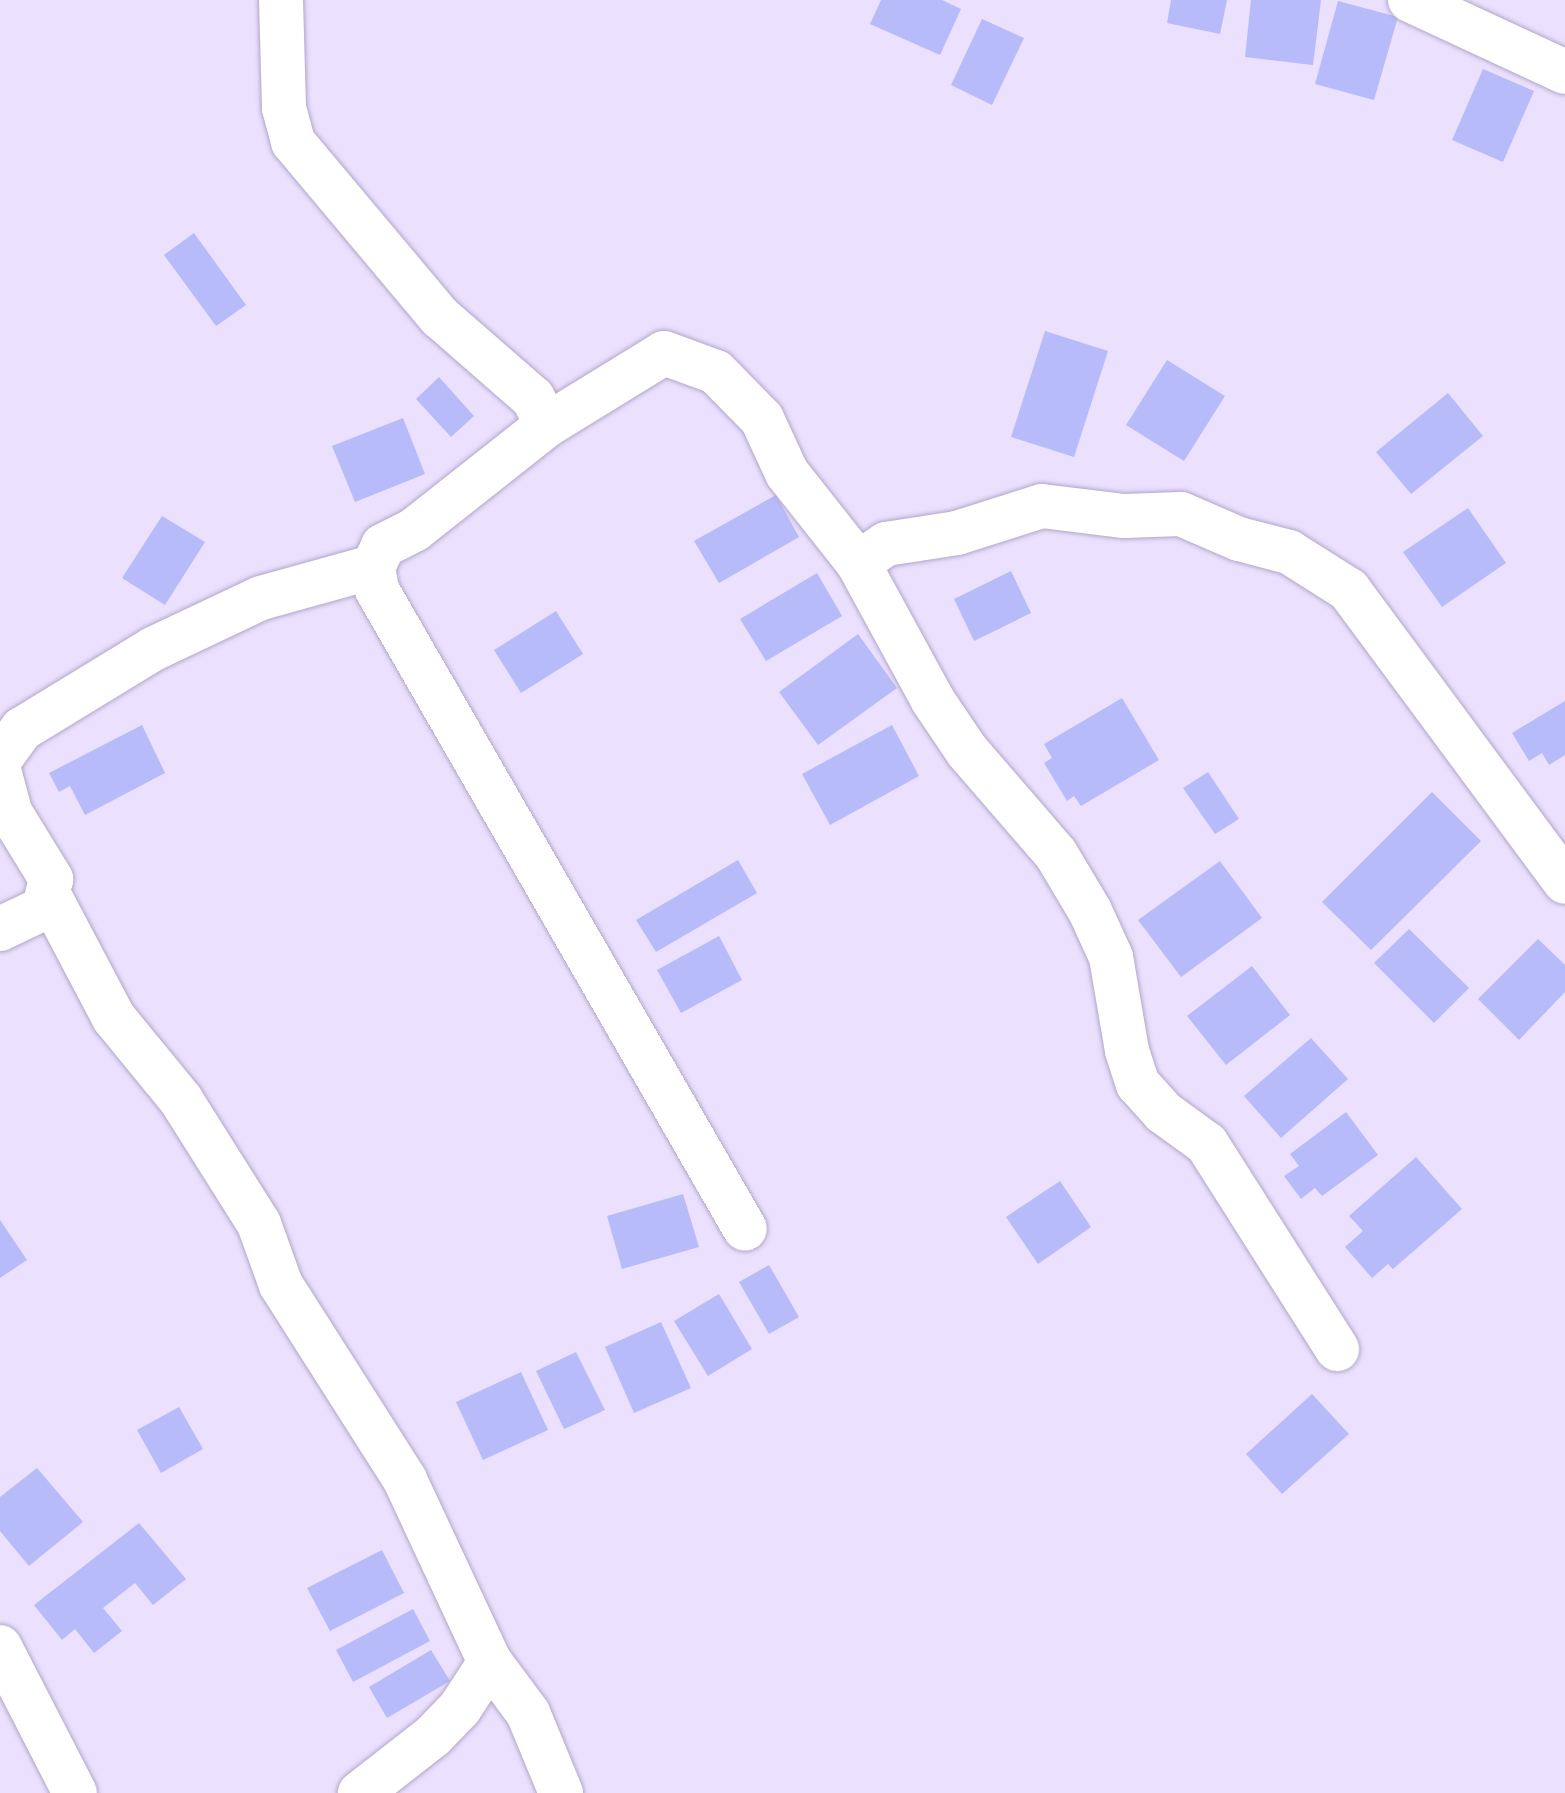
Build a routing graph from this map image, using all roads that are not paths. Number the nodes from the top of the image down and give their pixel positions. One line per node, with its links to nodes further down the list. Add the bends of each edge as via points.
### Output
1 (281, 0): 4 (street, via 284,108 293,142 440,317 533,398)
2 (1410, 0): 3 (street)
3 (1565, 72)
4 (547, 425): 5 (street, via 664,353 716,372 762,419 787,473); 6 (street, via 414,530 383,546)
5 (858, 563): 9 (street, via 886,544 957,533 1042,506 1124,516 1181,514 1239,539 1289,552 1349,590); 13 (street, via 932,699 986,774 1056,854 1090,911 1111,957 1138,1084 1163,1112 1207,1144)
6 (373, 567): 7 (street, via 261,598 153,649 22,729); 12 (street, via 377,590)
7 (0, 759)
8 (0, 774): 10 (street, via 10,812 51,879)
9 (1565, 882)
10 (48, 893): 11 (street, via 44,908); 15 (street, via 114,1018 181,1100 259,1224 281,1285 405,1480)
11 (0, 929)
12 (745, 1229)
13 (1337, 1349)
14 (0, 1647): 16 (street)
15 (490, 1662): 17 (street, via 460,1708 433,1736); 18 (street, via 528,1713)
16 (75, 1793)
17 (360, 1793)
18 (561, 1793)

